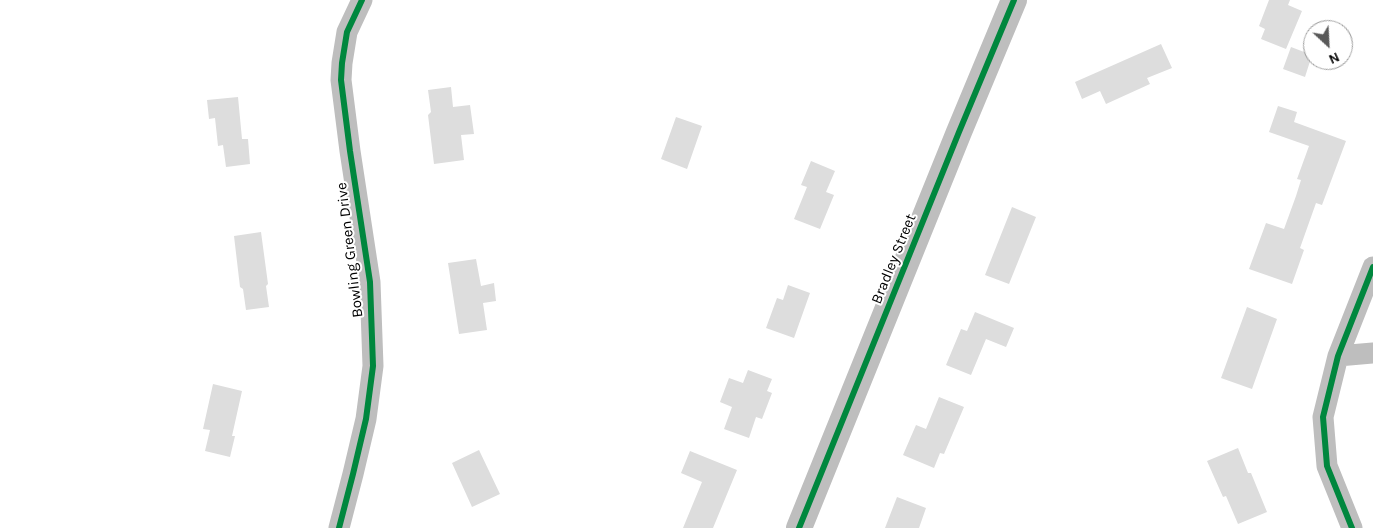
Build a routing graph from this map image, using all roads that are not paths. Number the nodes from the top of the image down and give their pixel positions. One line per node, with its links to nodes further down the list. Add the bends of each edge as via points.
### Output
1 (362, 0): 6 (street, Bowling Green Drive, via 347,32 341,80 370,282 373,366 366,419)
2 (1014, 0): 7 (street, Bradley Street)
3 (1373, 267): 5 (street)
4 (1373, 353): 5 (street)
5 (1338, 356): 8 (street, via 1322,417 1327,466)
6 (339, 528)
7 (799, 528)
8 (1352, 528)

